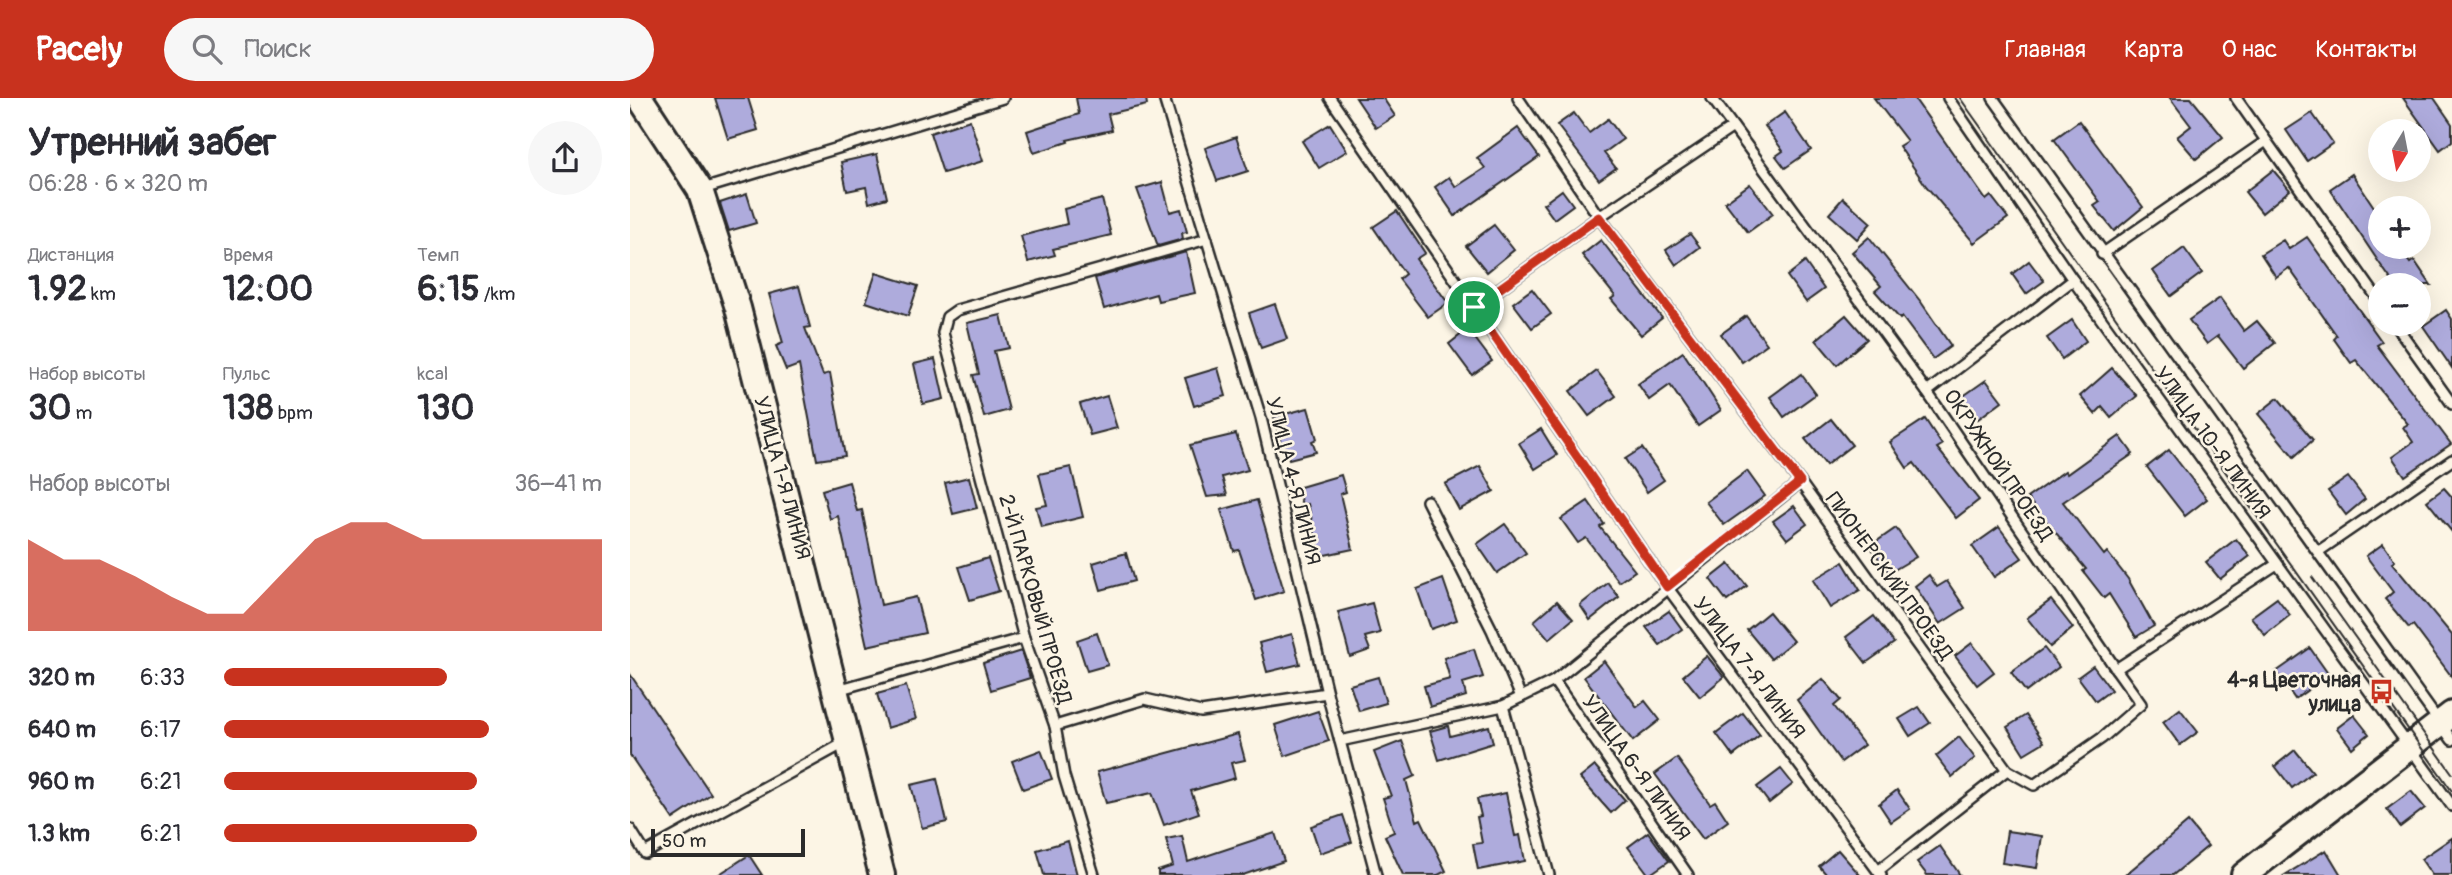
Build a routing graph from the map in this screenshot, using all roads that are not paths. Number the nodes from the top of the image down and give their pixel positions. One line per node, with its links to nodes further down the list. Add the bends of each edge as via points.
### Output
1 (640, 98): 12 (main road, УЛИЦА 1-Я ЛИНИЯ)
2 (1003, 98): 12 (lane)
3 (1164, 98): 14 (lane, УЛИЦА 4-Я ЛИНИЯ)
4 (1330, 98): 18 (lane, УЛИЦА 7-Я ЛИНИЯ)
5 (1518, 98): 13 (lane, ПИОНЕРСКИЙ ПРОЕЗД)
6 (1712, 98): 10 (lane, ОКРУЖНОЙ ПРОЕЗД)
7 (1948, 98): 16 (lane, УЛИЦА 10-Я ЛИНИЯ)
8 (1993, 98): 15 (lane, УЛИЦА 10-Я ЛИНИЯ)
9 (2235, 98): 11 (lane)
10 (1733, 127): 13 (lane); 20 (lane, ОКРУЖНОЙ ПРОЕЗД)
11 (2266, 141): 15 (lane); 17 (lane)
12 (700, 190): 31 (main road, УЛИЦА 1-Я ЛИНИЯ, via 738,308)
13 (1599, 217): 18 (lane); 23 (lane, ПИОНЕРСКИЙ ПРОЕЗД)
14 (1207, 239): 28 (lane, 2-Й ПАРКОВЫЙ ПРОЕЗД, via 957,310 947,317 943,333); 32 (lane, УЛИЦА 4-Я ЛИНИЯ, via 1261,418)
15 (2102, 254): 25 (lane, УЛИЦА 10-Я ЛИНИЯ)
16 (2073, 280): 20 (lane); 26 (lane, УЛИЦА 10-Я ЛИНИЯ)
17 (2368, 285)
18 (1474, 307): 27 (lane, УЛИЦА 7-Я ЛИНИЯ)
19 (2404, 336): 21 (lane)
20 (1927, 392): 29 (lane, ОКРУЖНОЙ ПРОЕЗД)
21 (2452, 404)
22 (2452, 460): 25 (lane)
23 (1800, 482): 27 (lane); 40 (lane, ПИОНЕРСКИЙ ПРОЕЗД)
24 (1427, 500): 33 (lane)
25 (2319, 551): 36 (lane, УЛИЦА 10-Я ЛИНИЯ)
26 (2277, 564): 29 (lane); 39 (lane, УЛИЦА 10-Я ЛИНИЯ)
27 (1667, 587): 30 (lane); 43 (lane, УЛИЦА 7-Я ЛИНИЯ)
28 (1024, 638): 31 (lane); 35 (lane, 2-Й ПАРКОВЫЙ ПРОЕЗД)
29 (2116, 670): 40 (lane, ОКРУЖНОЙ ПРОЕЗД, via 2141,704 2102,738 2034,785)
30 (1554, 681): 33 (lane); 48 (lane, УЛИЦА 6-Я ЛИНИЯ)
31 (837, 690): 37 (main road, УЛИЦА 1-Я ЛИНИЯ)
32 (1327, 693): 35 (lane, via 1200,712 1145,699); 38 (lane, УЛИЦА 4-Я ЛИНИЯ)
33 (1521, 697): 34 (lane)
34 (1503, 706): 38 (lane); 47 (lane)
35 (1055, 726): 45 (lane, 2-Й ПАРКОВЫЙ ПРОЕЗД, via 1063,776)
36 (2448, 726): 39 (main road)
37 (847, 741): 42 (lane, via 645,853); 44 (main road, УЛИЦА 1-Я ЛИНИЯ)
38 (1340, 741): 46 (lane, УЛИЦА 4-Я ЛИНИЯ)
39 (2409, 746): 41 (lane, УЛИЦА 10-Я ЛИНИЯ); 49 (main road)
40 (2007, 770): 43 (lane)
41 (2452, 806)
42 (630, 829)
43 (1879, 873)
44 (880, 874)
45 (1094, 875)
46 (1376, 875)
47 (1549, 875)
48 (1688, 875)
49 (2244, 875)

